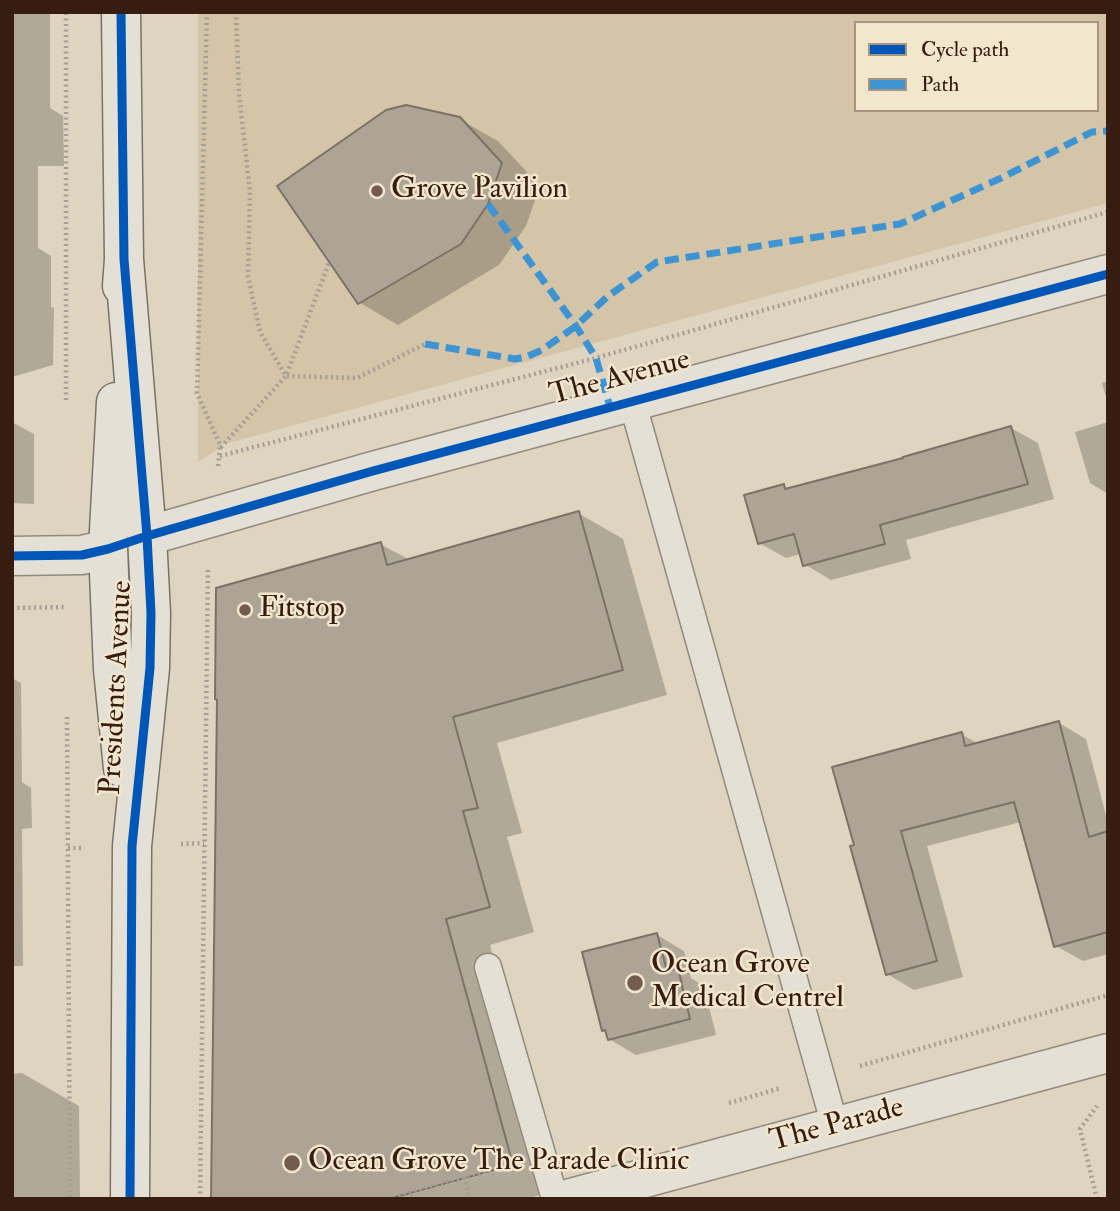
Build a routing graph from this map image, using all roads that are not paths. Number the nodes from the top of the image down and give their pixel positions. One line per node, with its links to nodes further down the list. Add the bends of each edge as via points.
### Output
1 (121, 12): 2 (street, Presidents Avenue)
2 (124, 259): 5 (street, Presidents Avenue); 6 (street, Presidents Avenue)
3 (1108, 274): 4 (street, The Avenue)
4 (632, 401): 5 (street, The Avenue); 11 (lane)
5 (147, 536): 6 (street, The Avenue); 8 (street, Presidents Avenue, via 150,668)
6 (108, 549): 7 (street, via 82,555); 8 (street, Presidents Avenue, via 113,669)
7 (12, 556)
8 (132, 846): 12 (street, Presidents Avenue)
9 (488, 967): 13 (lane)
10 (1108, 1053): 11 (street, The Parade)
11 (835, 1126): 14 (street, The Parade)
12 (130, 1199)
13 (555, 1199)
14 (567, 1199)

